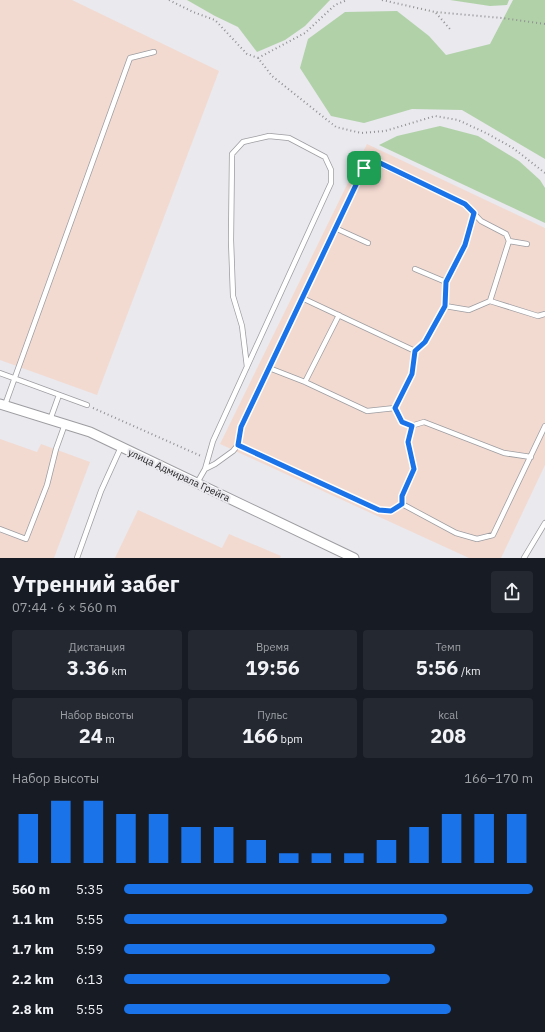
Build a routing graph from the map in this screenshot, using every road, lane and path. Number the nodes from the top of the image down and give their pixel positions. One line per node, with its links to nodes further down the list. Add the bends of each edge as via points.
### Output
1 (169, 0): 8 (path, via 215,20 247,54)
2 (347, 0): 8 (path, via 335,5 305,33)
3 (382, 0): 4 (path)
4 (435, 12): 5 (path); 6 (path)
5 (545, 24)
6 (450, 29)
7 (154, 52): 26 (lane, via 130,58)
8 (258, 58): 9 (path, via 272,76 336,127 361,133 385,131 435,116 458,120 513,148)
9 (545, 173)
10 (474, 213): 11 (lane, via 465,204 378,162 364,168); 12 (lane, via 481,220 506,234); 16 (lane, via 465,245)
11 (335, 228): 13 (lane); 17 (lane)
12 (509, 241): 14 (lane); 18 (lane)
13 (368, 244)
14 (527, 244)
15 (415, 269): 16 (lane)
16 (446, 282): 19 (lane)
17 (302, 298): 21 (lane); 24 (lane)
18 (490, 301): 19 (lane, via 469,310); 20 (lane, via 538,316)
19 (445, 306): 22 (lane, via 425,342)
20 (545, 314)
21 (339, 315): 22 (lane); 27 (lane)
22 (415, 351): 31 (lane, via 412,374)
23 (247, 367): 23 (lane, via 331,183 331,170 325,157 289,138 269,136 243,142 232,154 230,240 233,296 242,326); 39 (lane)
24 (269, 368): 27 (lane); 36 (lane, via 241,427)
25 (0, 373): 26 (lane)
26 (14, 378): 28 (lane); 29 (lane)
27 (305, 382): 31 (lane, via 367,411)
28 (59, 394): 30 (lane); 32 (lane)
29 (3, 405): 32 (street, улица Адмирала Грейга)
30 (87, 405): 39 (path)
31 (395, 408): 34 (lane, via 402,422)
32 (50, 420): 33 (street, улица Адмирала Грейга)
33 (65, 424): 37 (street, улица Адмирала Грейга); 44 (lane, via 47,485 26,539)
34 (412, 426): 38 (lane, via 424,422 504,452); 42 (lane, via 408,442 414,469 402,496)
35 (545, 426): 38 (lane)
36 (238, 445): 40 (lane, via 234,451); 42 (lane, via 379,510 391,511)
37 (122, 447): 41 (street, улица Адмирала Грейга); 45 (lane, via 102,491)
38 (531, 457): 42 (lane, via 494,535 477,539 456,533)
39 (207, 459): 40 (lane)
40 (205, 469): 41 (lane)
41 (197, 483): 46 (street, улица Адмирала Грейга)
42 (402, 504)
43 (545, 523): 47 (lane)
44 (0, 529)
45 (77, 558)
46 (354, 558)
47 (524, 558)

